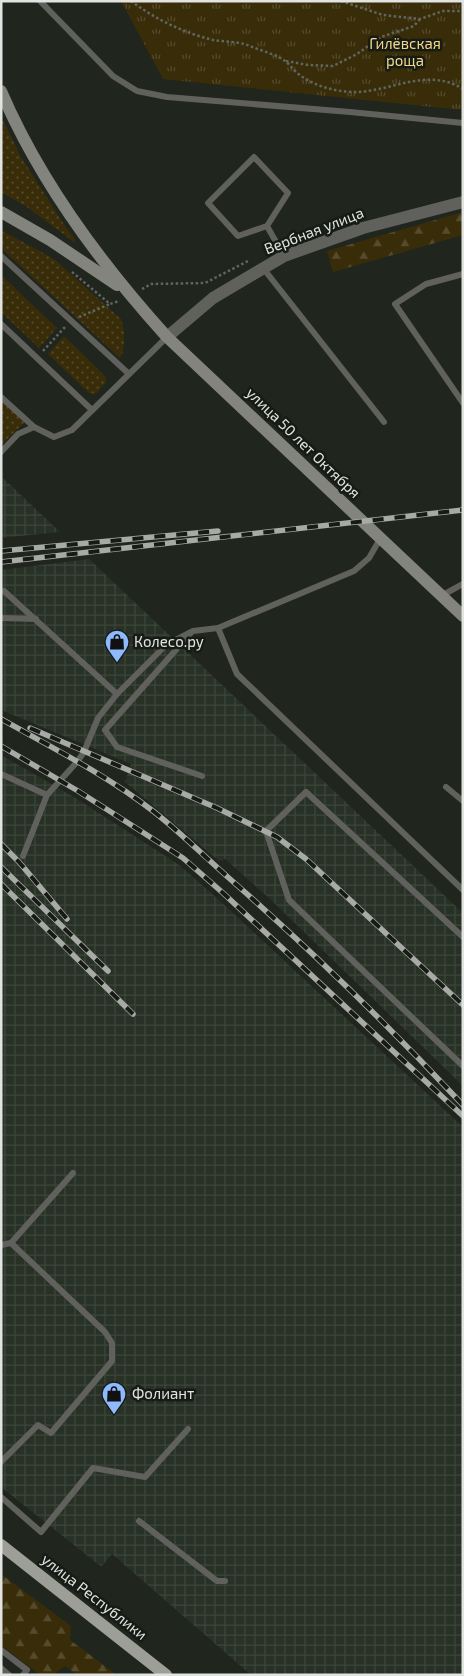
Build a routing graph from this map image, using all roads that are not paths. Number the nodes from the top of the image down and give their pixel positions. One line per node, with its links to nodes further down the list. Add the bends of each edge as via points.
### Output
1 (40, 1): 3 (lane, via 113,76 137,91 167,97)
2 (1, 91): 11 (main road, via 62,204)
3 (463, 124)
4 (463, 202): 8 (street, Вербная улица, via 363,228)
5 (1, 212): 11 (main road, via 50,240)
6 (267, 226): 6 (lane, via 288,193 254,157 208,203 238,236); 8 (lane)
7 (1, 256): 14 (lane)
8 (284, 256): 9 (street, Вербная улица)
9 (259, 263): 13 (street, Вербная улица); 18 (lane)
10 (463, 274): 16 (lane, via 426,284 395,304)
11 (128, 293): 13 (main road, улица 50 лет Октября)
12 (1, 324): 17 (lane)
13 (167, 337): 14 (lane); 21 (main road, улица 50 лет Октября)
14 (129, 374): 17 (lane)
15 (1, 397): 19 (lane)
16 (463, 403)
17 (92, 410): 19 (lane, via 72,430 54,436)
18 (384, 422)
19 (34, 427): 20 (lane, via 18,434)
20 (3, 449)
21 (380, 539): 24 (main road, улица 50 лет Октября); 28 (lane, via 368,558 354,571)
22 (463, 584): 24 (lane)
23 (4, 590): 27 (lane)
24 (441, 596): 25 (main road, улица 50 лет Октября)
25 (463, 616)
26 (1, 618): 27 (lane)
27 (36, 620): 30 (lane)
28 (218, 628): 29 (lane); 37 (lane, via 237,674)
29 (193, 631): 30 (lane, via 166,645); 32 (lane, via 105,730 116,748)
30 (117, 694): 34 (lane, via 98,718 77,762)
31 (1, 774): 34 (lane)
32 (202, 776)
33 (446, 787): 35 (lane)
34 (47, 795): 36 (lane)
35 (463, 801)
36 (23, 856)
37 (463, 890)
38 (463, 938): 39 (lane, via 306,792 266,831 288,900)
39 (463, 1066)
40 (73, 1173): 41 (lane)
41 (11, 1242): 42 (lane); 44 (lane, via 105,1332 112,1343 112,1361 60,1424 50,1433 38,1425)
42 (1, 1245)
43 (188, 1429): 45 (lane, via 145,1477 92,1468 42,1532)
44 (1, 1462)
45 (1, 1497)
46 (139, 1521): 48 (lane, via 217,1581)
47 (1, 1545): 53 (main road, улица Республики)
48 (225, 1581)
49 (1, 1650): 52 (lane, via 27,1670)
50 (1, 1668): 51 (lane)
51 (10, 1675)
52 (23, 1675)
53 (166, 1675)

